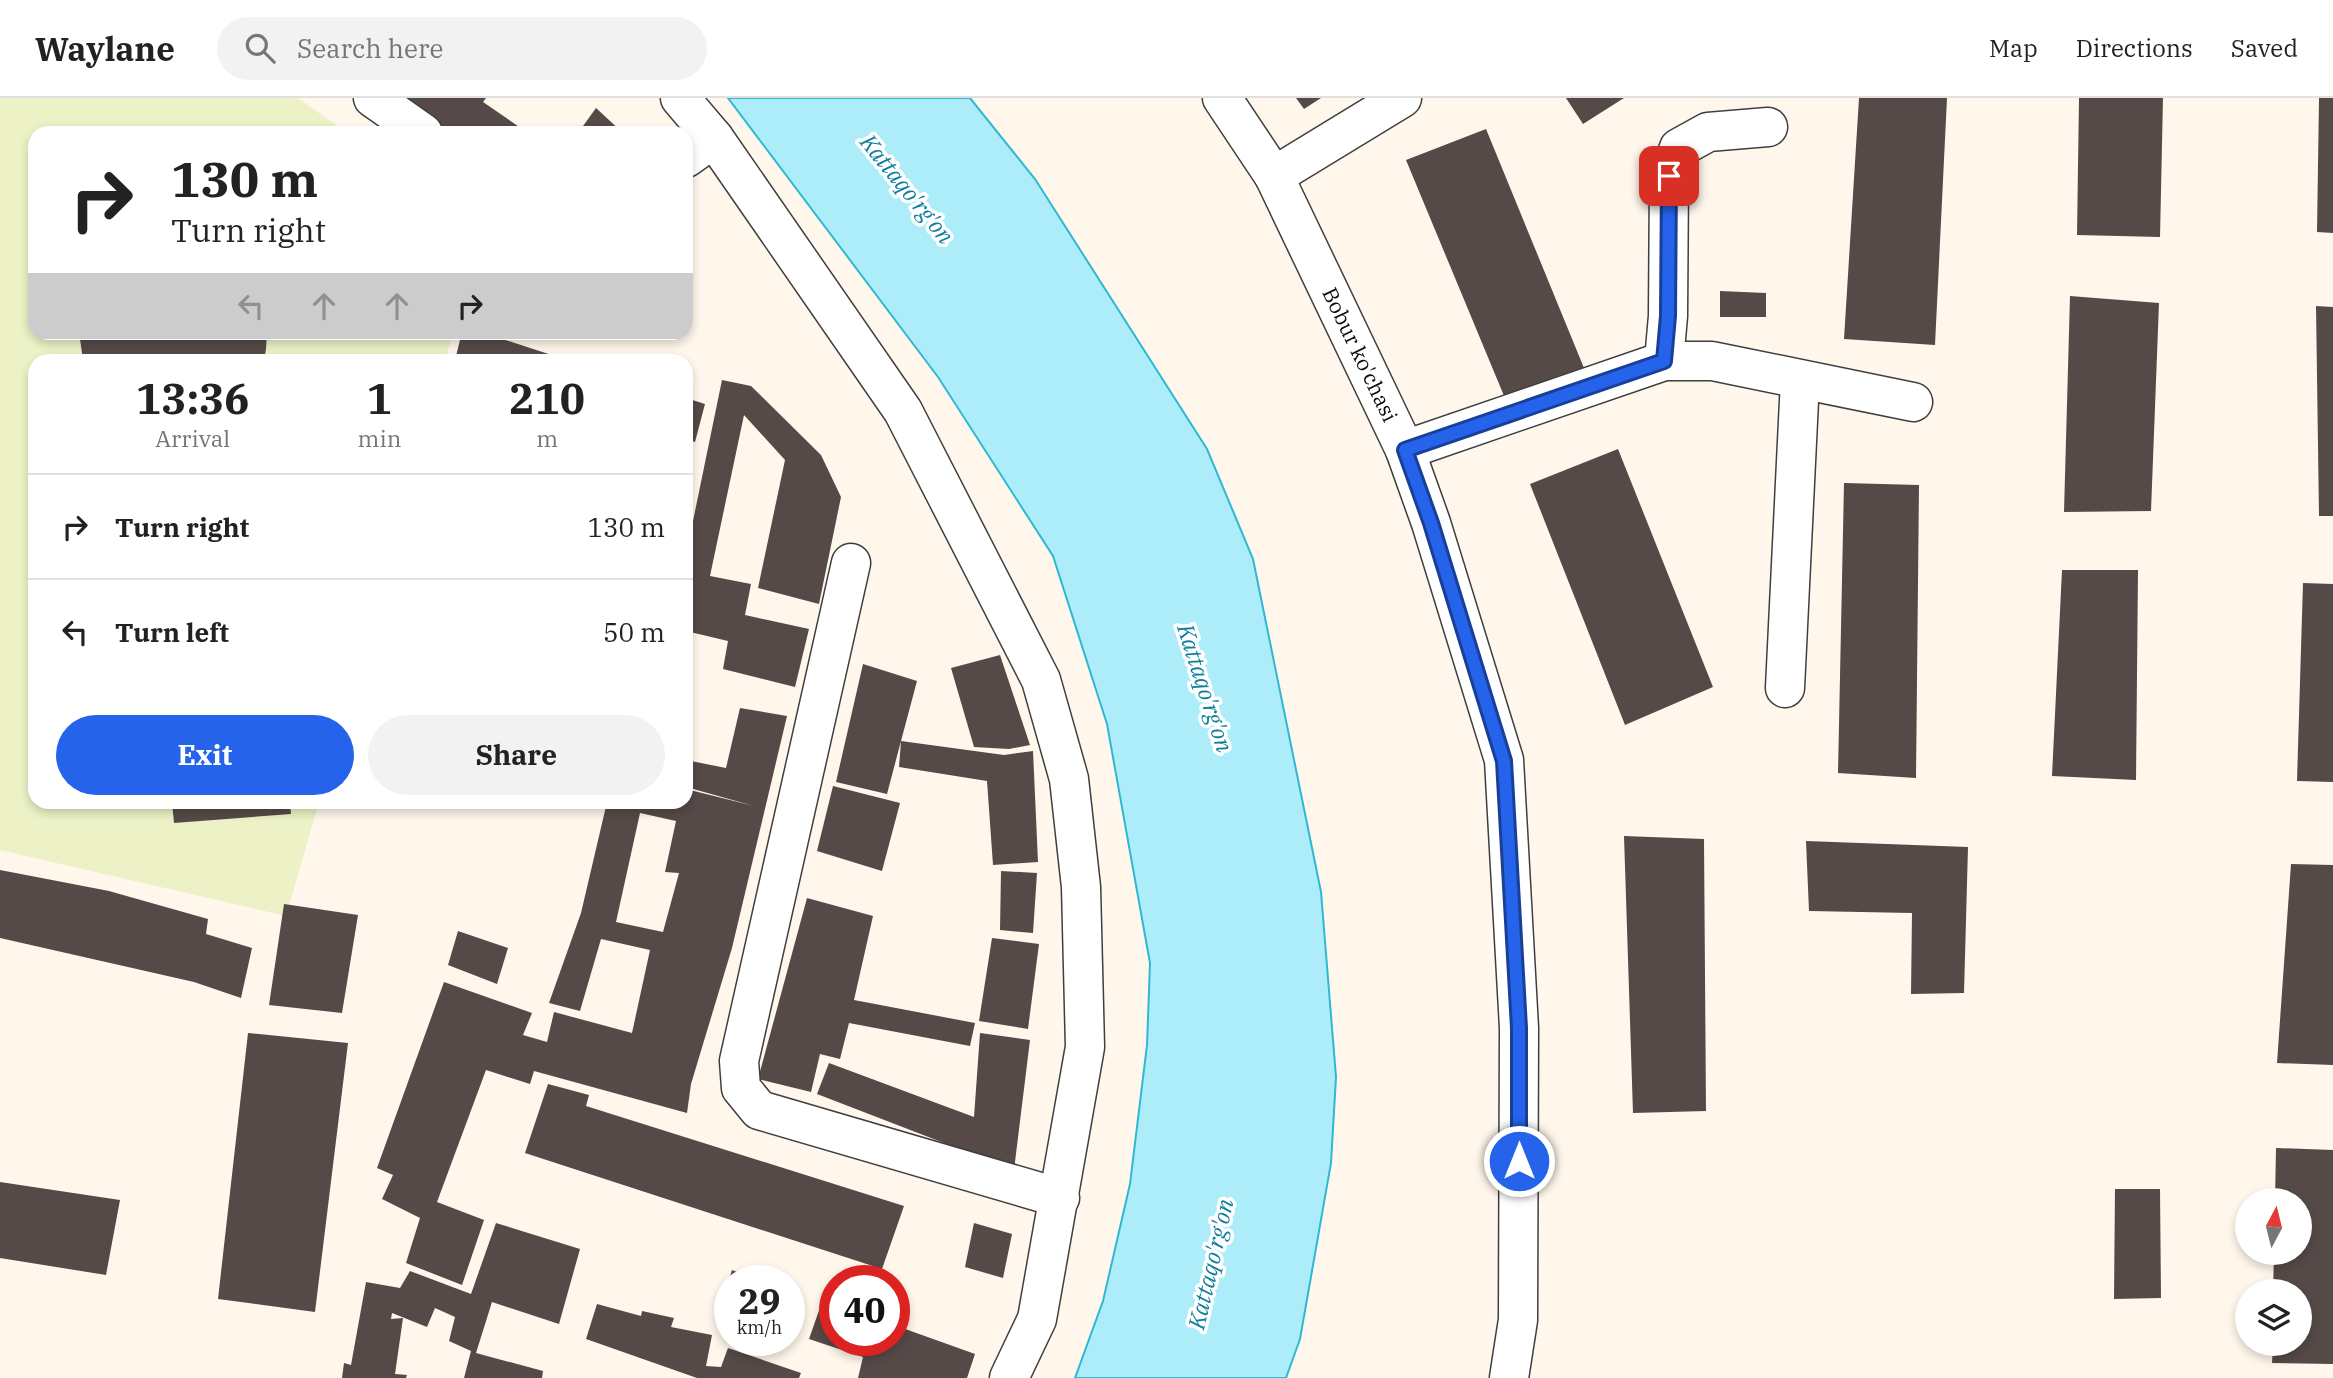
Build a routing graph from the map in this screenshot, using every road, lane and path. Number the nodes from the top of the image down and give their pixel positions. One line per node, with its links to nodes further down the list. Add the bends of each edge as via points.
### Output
1 (373, 98): 5 (street)
2 (680, 98): 6 (street)
3 (1222, 98): 10 (street, Bobur ko'chasi)
4 (1402, 98): 10 (street)
5 (413, 126)
6 (691, 126)
7 (1768, 127): 11 (street, via 1708,132 1679,148 1669,176)
8 (693, 130): 9 (street)
9 (700, 148): 17 (street, via 903,411 1041,680 1069,779 1082,887 1085,1047)
10 (1274, 176): 14 (street, Bobur ko'chasi)
11 (1664, 361): 12 (street, via 1712,361); 14 (street)
12 (1800, 380): 13 (street); 16 (street)
13 (1913, 402)
14 (1405, 450): 19 (street, Bobur ko'chasi, via 1504,761 1519,1028 1518,1320)
15 (851, 563): 17 (street, via 739,1061 741,1088 759,1110)
16 (1785, 688)
17 (1060, 1198): 18 (street, via 1037,1320)
18 (1009, 1378)
19 (1509, 1378)

